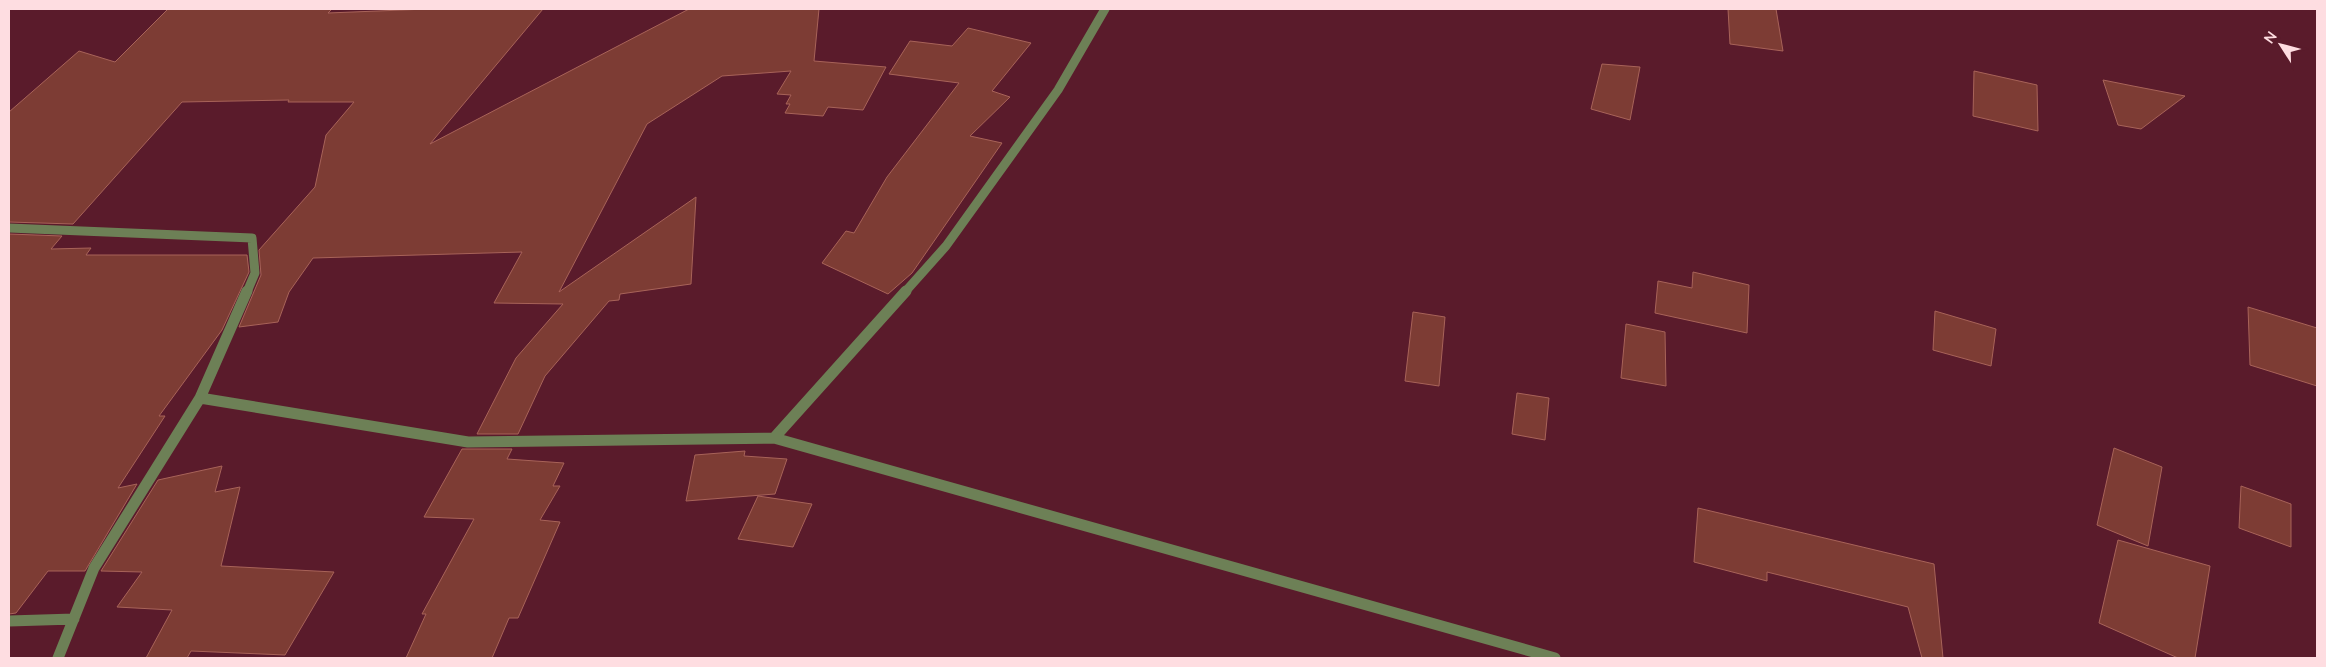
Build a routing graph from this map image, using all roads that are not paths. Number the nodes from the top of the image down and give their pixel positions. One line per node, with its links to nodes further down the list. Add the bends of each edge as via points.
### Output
1 (1106, 9): 4 (street, via 1058,90 946,246)
2 (9, 228): 3 (street, via 252,238 255,273)
3 (200, 398): 4 (street, via 468,442); 5 (street, via 94,568)
4 (774, 438): 8 (street)
5 (74, 619): 6 (street); 7 (street)
6 (9, 622)
7 (58, 658)
8 (1555, 658)

